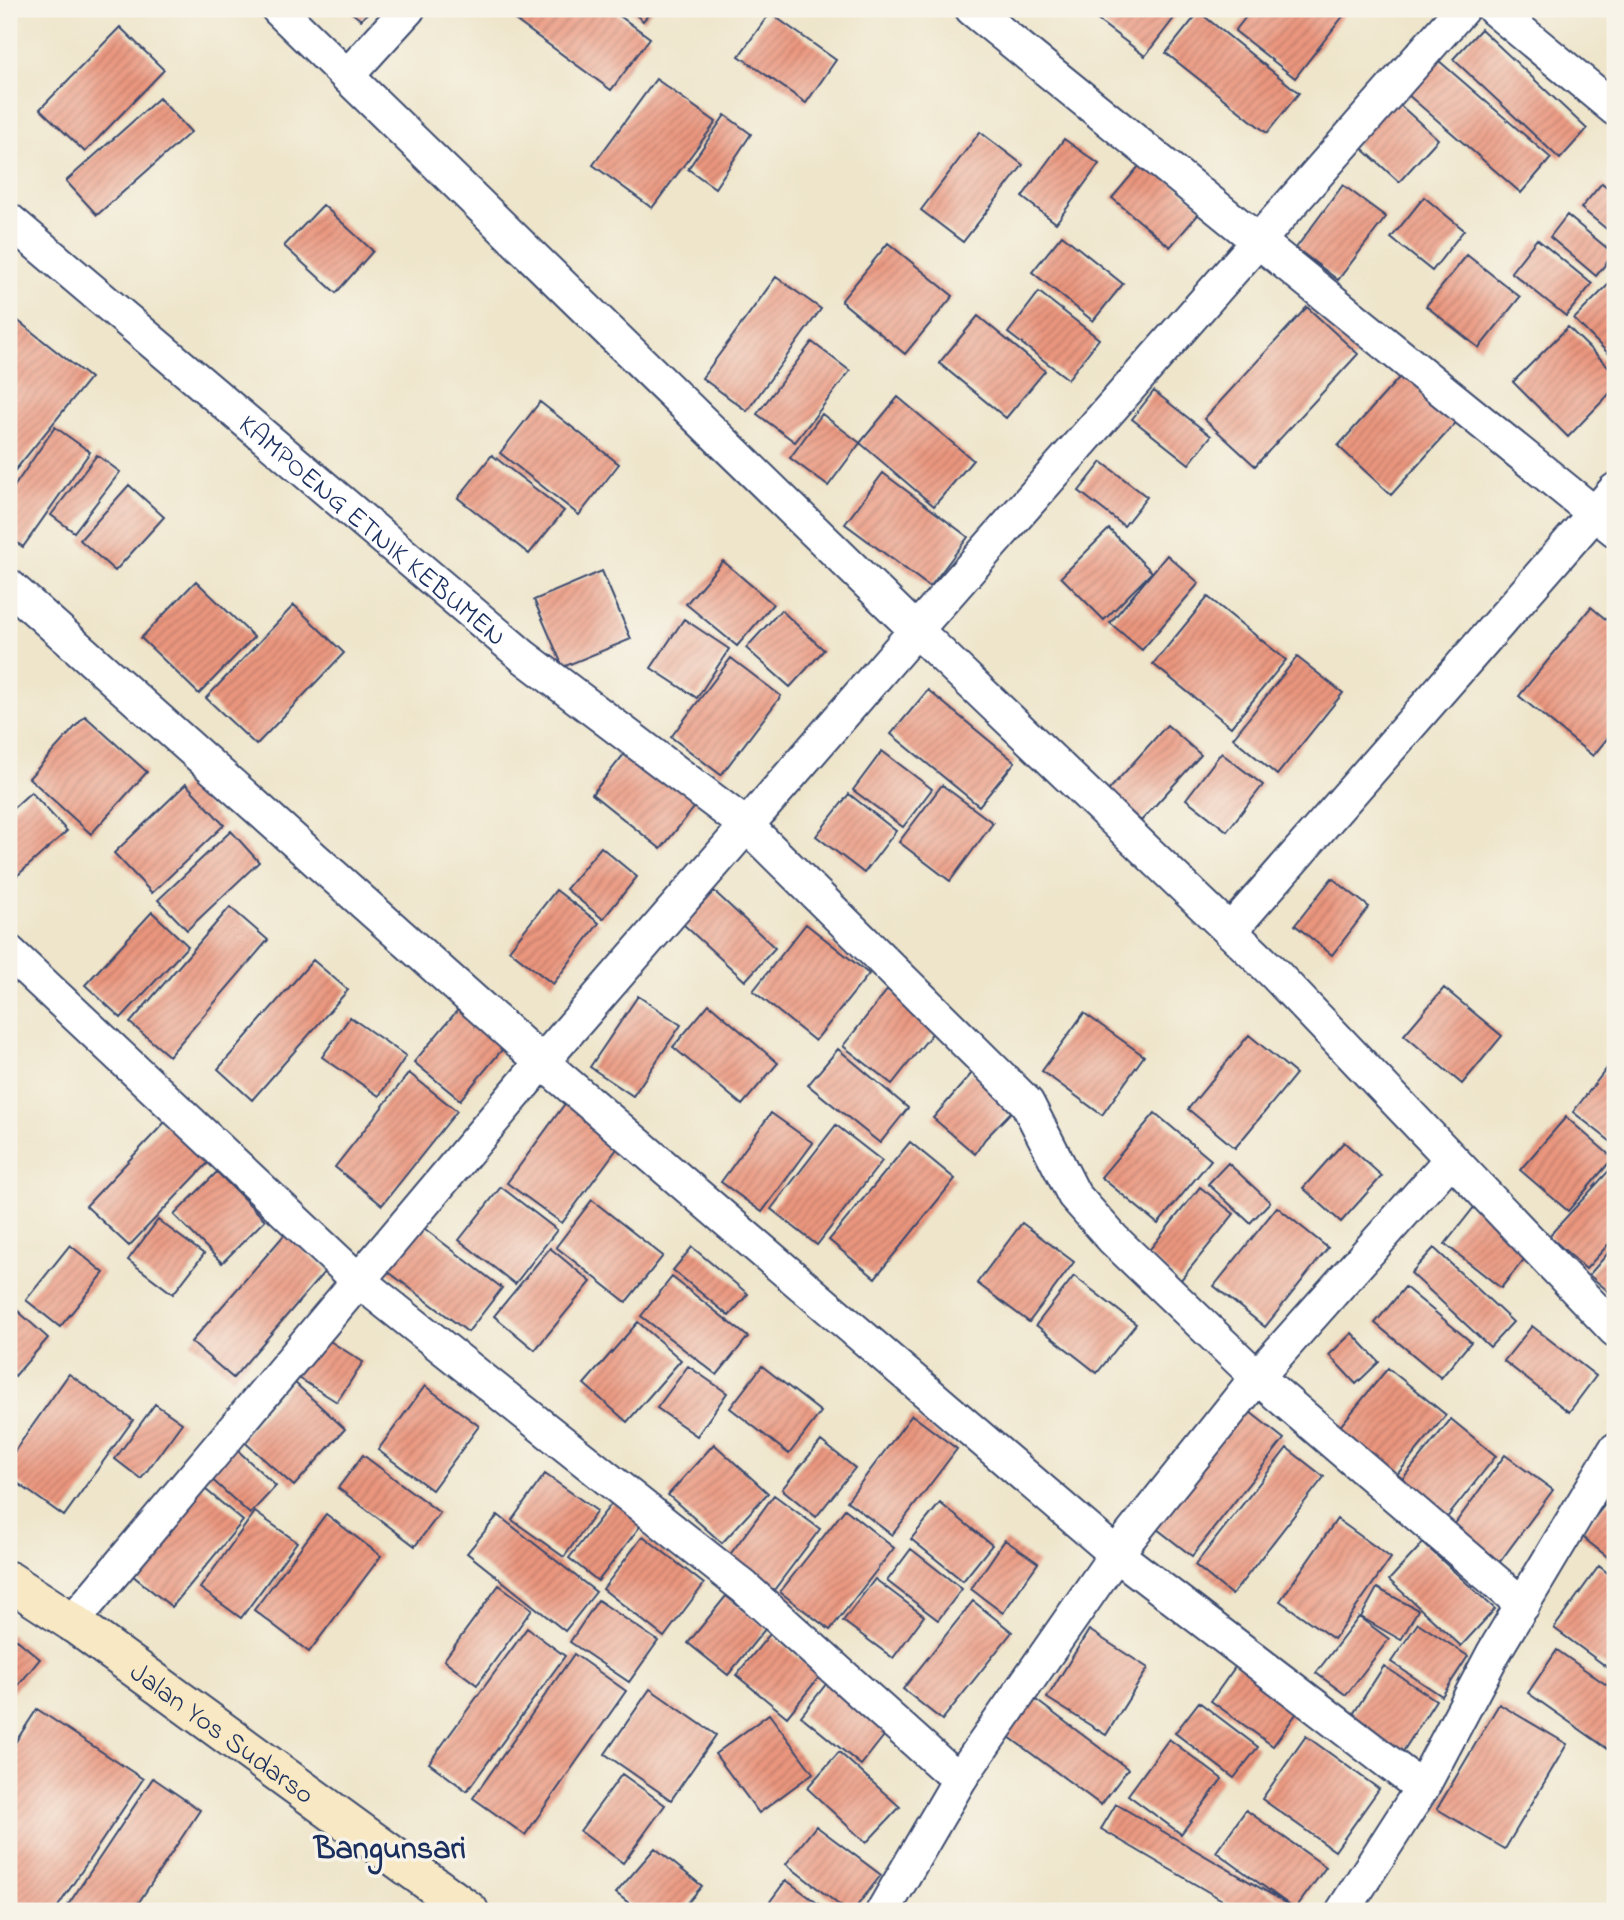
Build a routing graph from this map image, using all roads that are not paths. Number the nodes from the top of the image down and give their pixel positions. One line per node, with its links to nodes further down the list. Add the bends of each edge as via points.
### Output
1 (278, 9): 6 (street)
2 (408, 9): 6 (street)
3 (972, 9): 9 (street)
4 (1462, 9): 9 (street)
5 (1494, 9): 7 (street)
6 (347, 76): 12 (street)
7 (1615, 109)
8 (9, 220): 13 (street, KAMPOENG ETNIK KEBUMEN, via 524,657)
9 (1259, 239): 10 (street); 12 (street)
10 (1609, 511): 14 (street)
11 (9, 586): 16 (street)
12 (916, 630): 13 (street); 14 (street)
13 (747, 826): 16 (street); 20 (street, KAMPOENG ETNIK KEBUMEN, via 1027,1103 1074,1195 1113,1239)
14 (1230, 931): 17 (street)
15 (9, 952): 18 (street)
16 (542, 1062): 18 (street); 22 (street)
17 (1451, 1158): 19 (street); 20 (street)
18 (359, 1281): 25 (street); 26 (street, via 744,1587 943,1766)
19 (1615, 1330)
20 (1257, 1377): 22 (street); 24 (street, KAMPOENG ETNIK KEBUMEN)
21 (1615, 1450): 24 (street)
22 (1116, 1554): 26 (street); 27 (street)
23 (9, 1581): 25 (main road, Jalan Yos Sudarso)
24 (1523, 1605): 27 (street)
25 (72, 1622): 28 (main road, Jalan Yos Sudarso)
26 (961, 1777): 29 (street)
27 (1422, 1788): 30 (street)
28 (469, 1911)
29 (883, 1911)
30 (1343, 1911)

